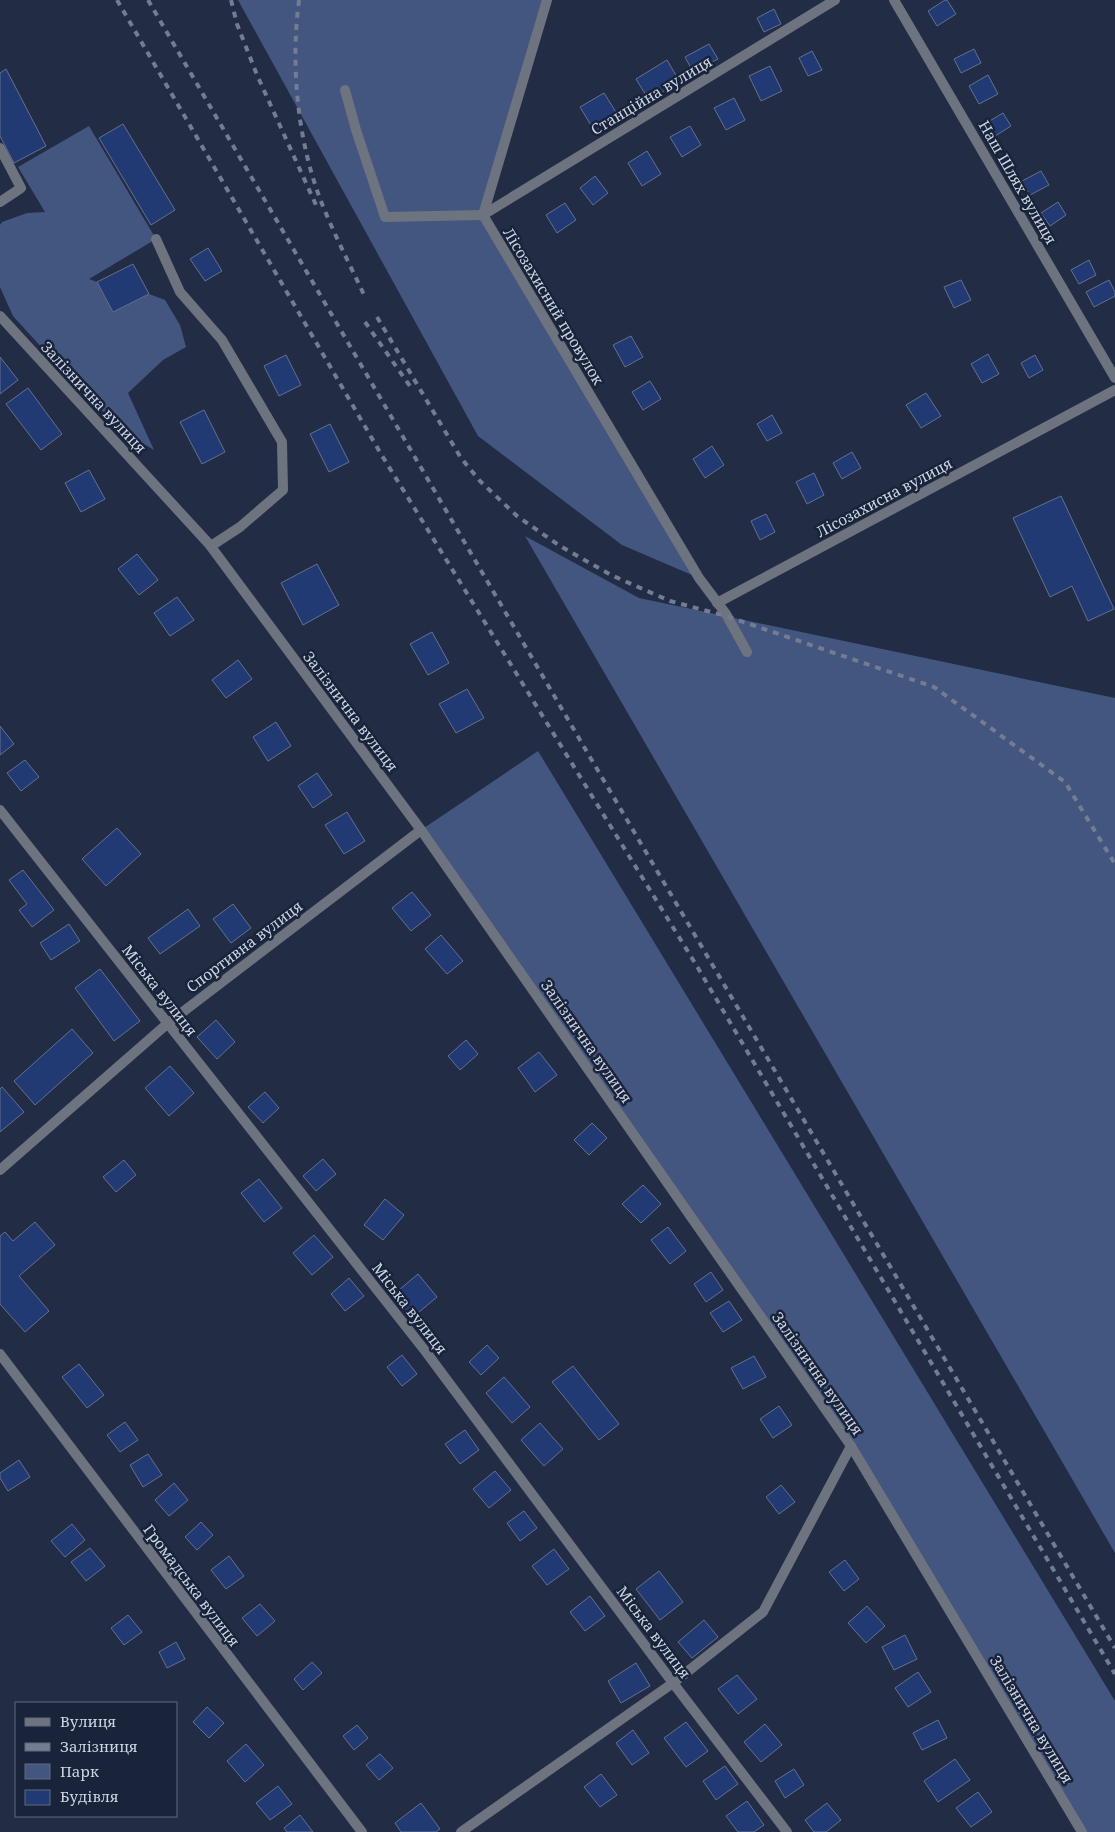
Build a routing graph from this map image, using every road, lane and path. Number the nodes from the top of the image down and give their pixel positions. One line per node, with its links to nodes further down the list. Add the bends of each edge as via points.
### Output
1 (547, 0): 7 (street)
2 (835, 0): 7 (street, Станційна вулиця)
3 (894, 0): 10 (street, Наш Шлях вулиця)
4 (345, 90): 7 (street, via 385,217)
5 (0, 148): 6 (street, via 21,188)
6 (0, 202)
7 (483, 215): 13 (street, Лісозахисний провулок)
8 (156, 239): 12 (street, via 180,292 222,340 282,442 283,490 240,527)
9 (0, 316): 12 (street, Залізнична вулиця)
10 (1115, 378)
11 (1115, 390): 13 (street, Лісозахисна вулиця)
12 (211, 546): 16 (street, Залізнична вулиця)
13 (717, 604): 14 (street)
14 (747, 652)
15 (0, 810): 17 (street, Міська вулиця)
16 (421, 830): 17 (street, Спортивна вулиця); 20 (street, Залізнична вулиця)
17 (168, 1024): 18 (street, Спортивна вулиця); 21 (street, Міська вулиця, via 426,1352)
18 (0, 1170)
19 (0, 1354): 22 (street, Громадська вулиця)
20 (851, 1446): 21 (street, via 763,1612); 25 (street, Залізнична вулиця)
21 (674, 1683): 23 (street); 24 (street, Міська вулиця)
22 (362, 1832)
23 (461, 1832)
24 (787, 1832)
25 (1082, 1832)

